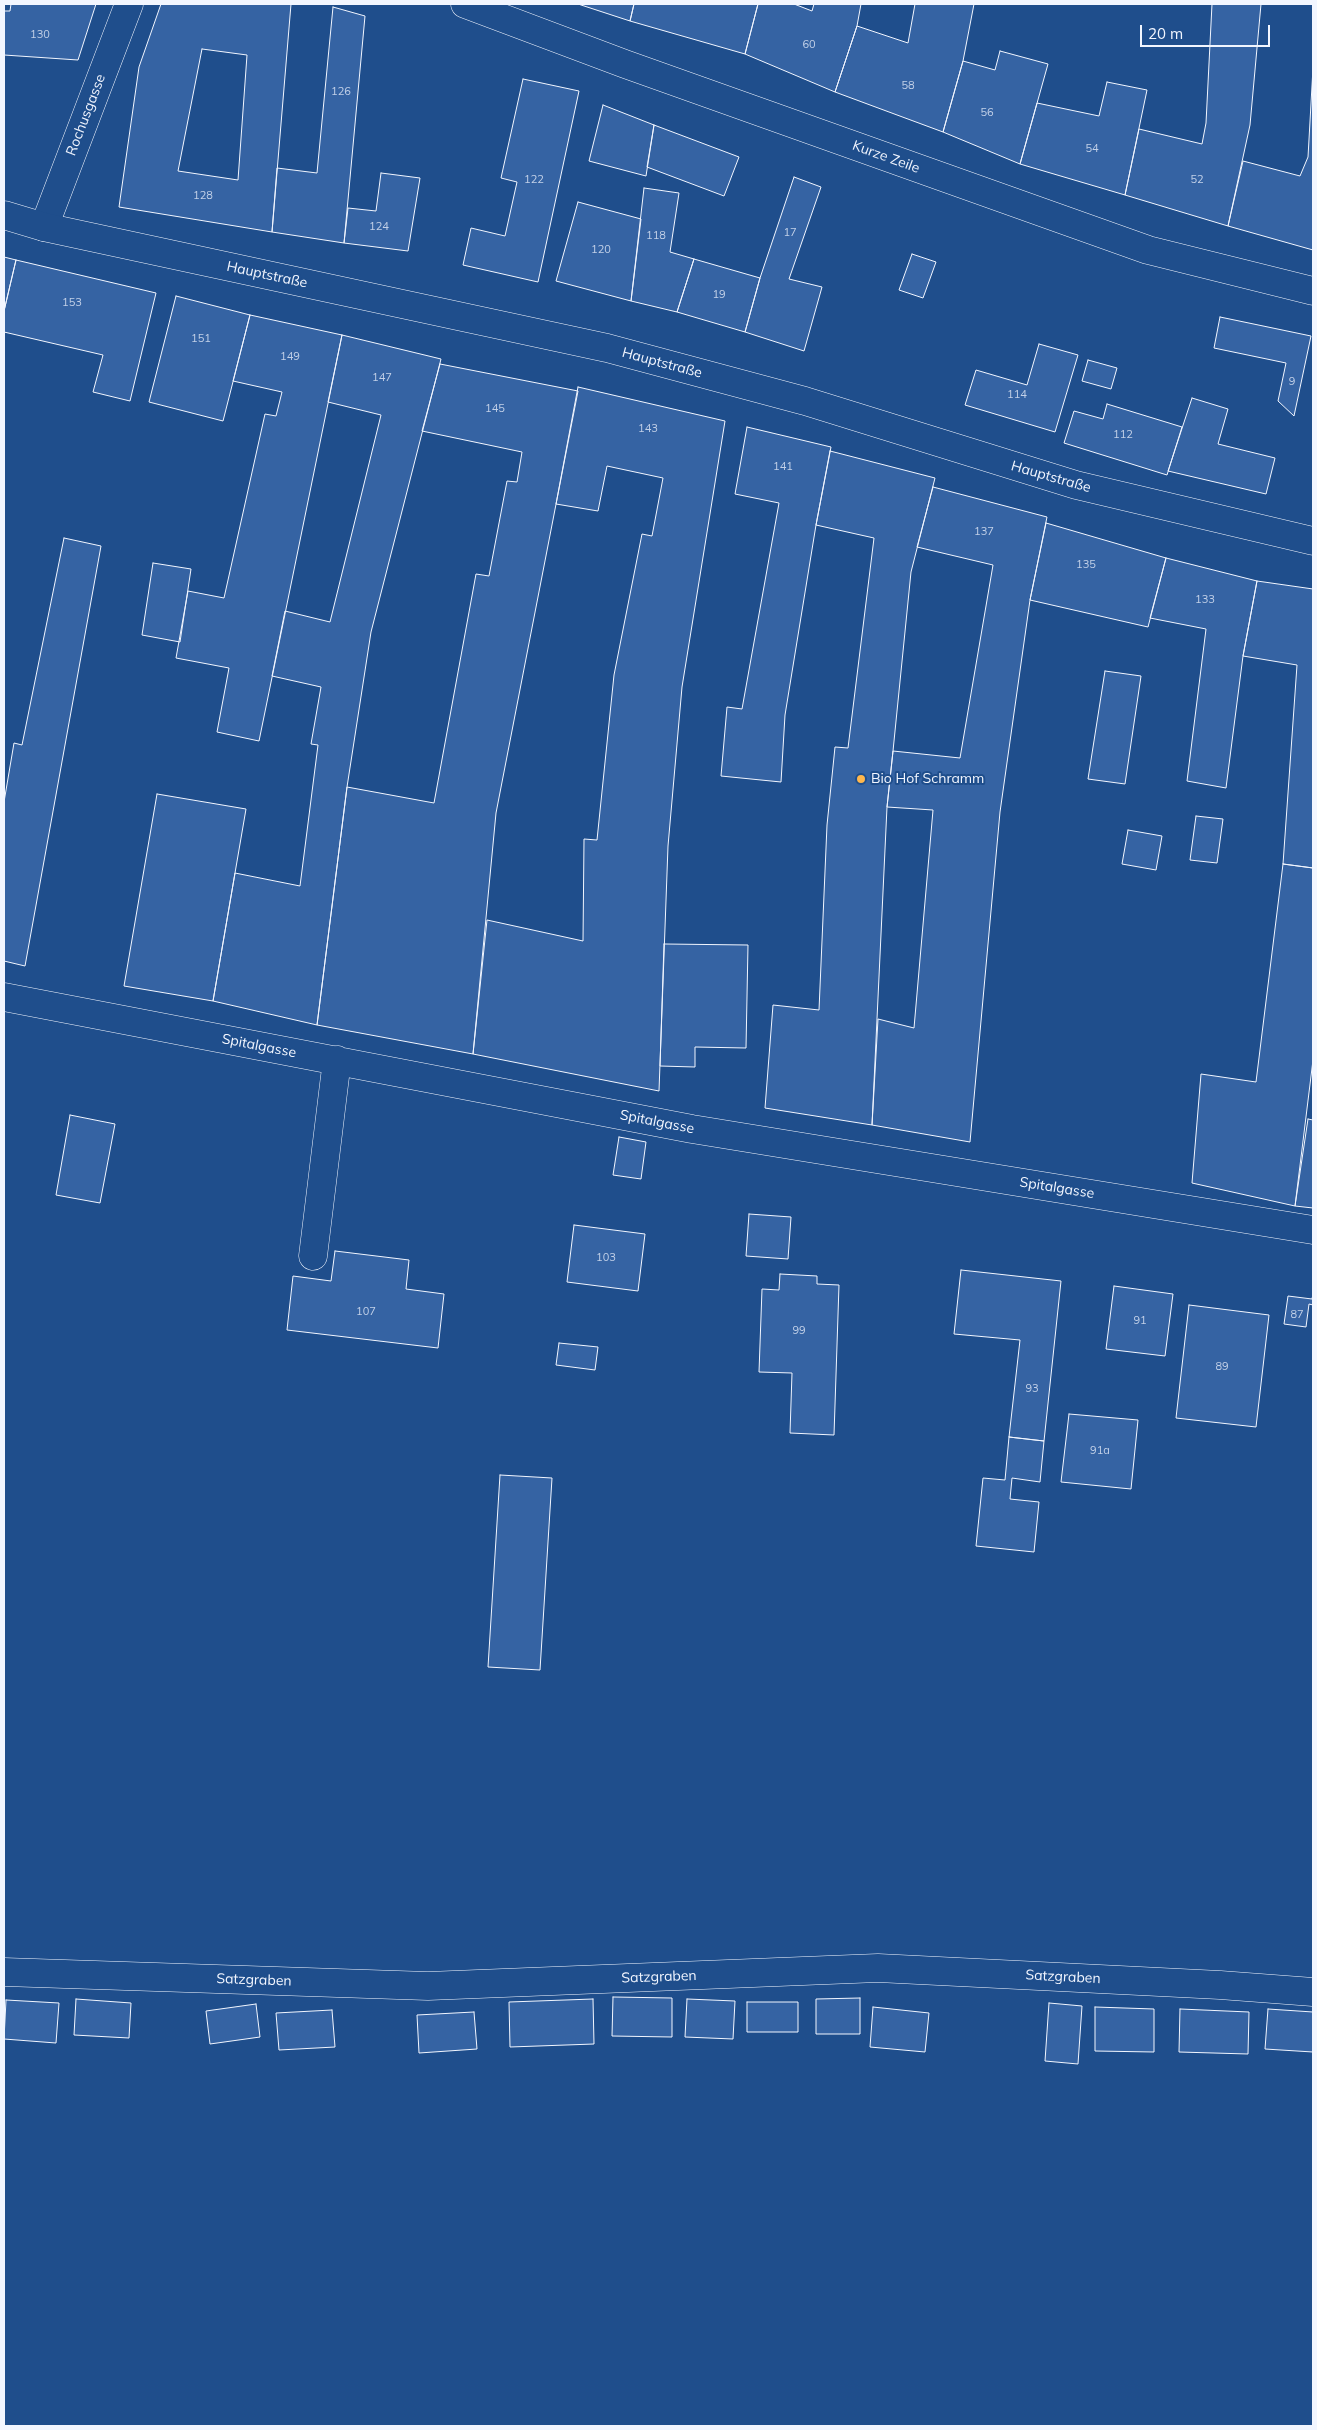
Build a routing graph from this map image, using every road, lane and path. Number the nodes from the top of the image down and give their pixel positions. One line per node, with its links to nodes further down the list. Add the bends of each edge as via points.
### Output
1 (129, 4): 4 (street, Rochusgasse)
2 (465, 4): 5 (street, Kurze Zeile, via 1148,250)
3 (4, 215): 4 (street, Hauptstraße)
4 (44, 226): 6 (street, Hauptstraße, via 607,348 805,401 1076,485)
5 (1313, 291)
6 (1313, 542)
7 (4, 997): 8 (street, Spitalgasse)
8 (337, 1060): 9 (street, Spitalgasse, via 692,1129); 10 (street)
9 (1313, 1230)
10 (313, 1256)
11 (4, 1972): 12 (street, Satzgraben, via 428,1986 878,1968)
12 (1313, 1992)

